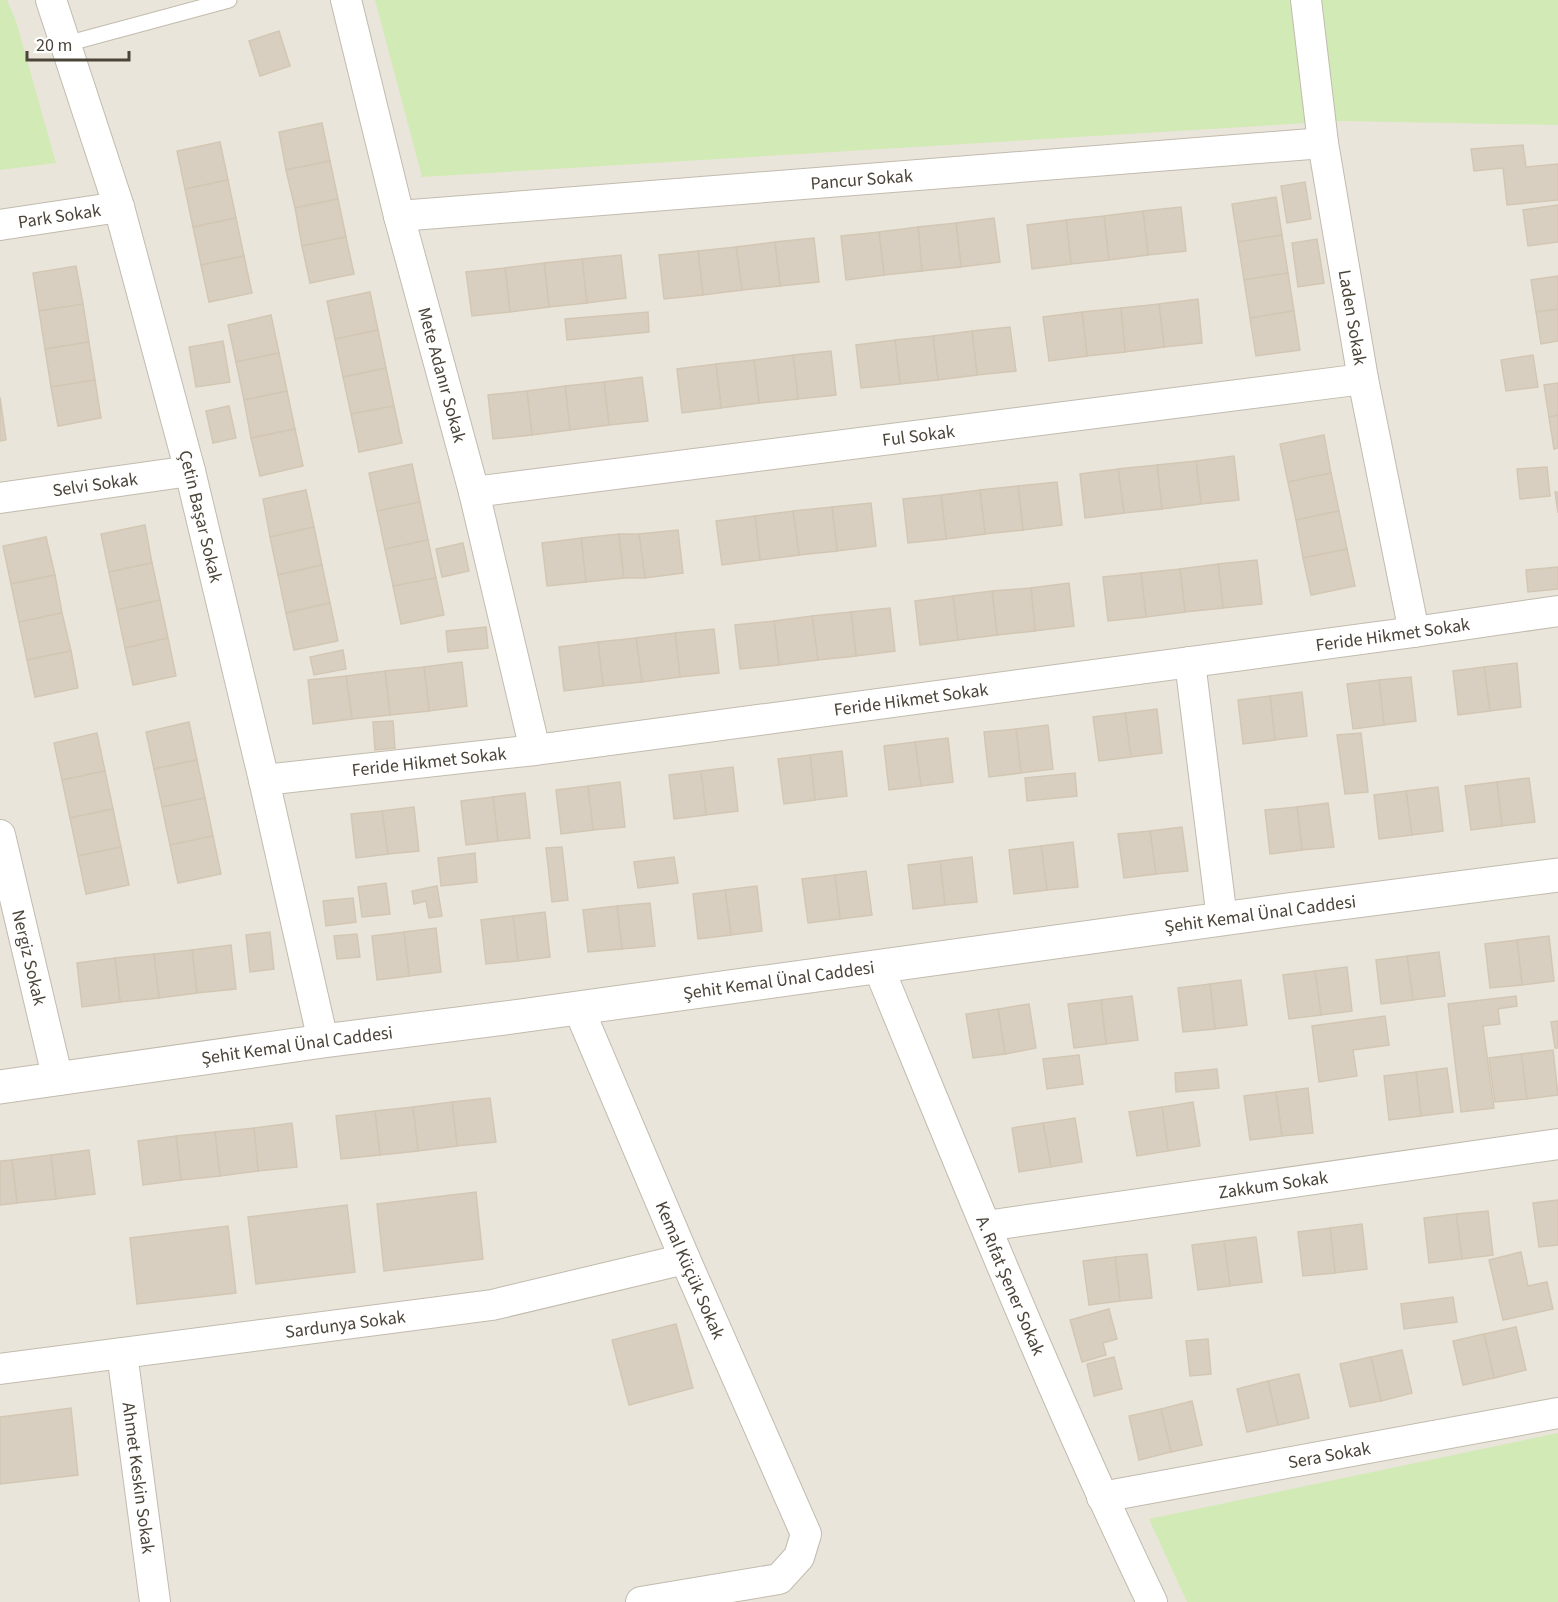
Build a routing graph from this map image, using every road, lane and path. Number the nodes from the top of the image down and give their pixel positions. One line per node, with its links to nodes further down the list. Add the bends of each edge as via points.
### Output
1 (51, 0): 5 (street, Çetin Başar Sokak)
2 (229, 0): 5 (lane)
3 (346, 0): 8 (street, Mete Adanır Sokak)
4 (1306, 0): 6 (street, Laden Sokak)
5 (66, 44): 7 (street, Çetin Başar Sokak)
6 (1323, 143): 8 (street, Pancur Sokak); 10 (street, Laden Sokak)
7 (119, 207): 9 (street, Park Sokak); 11 (street, Çetin Başar Sokak)
8 (399, 216): 12 (street, Mete Adanır Sokak)
9 (0, 225)
10 (1363, 379): 12 (street, Ful Sokak); 15 (street, Laden Sokak)
11 (189, 471): 13 (street, Selvi Sokak); 18 (street, Çetin Başar Sokak)
12 (474, 492): 17 (street, Mete Adanır Sokak)
13 (0, 498)
14 (1558, 610): 15 (street, Feride Hikmet Sokak)
15 (1414, 632): 16 (street, Feride Hikmet Sokak)
16 (1190, 662): 17 (street, Feride Hikmet Sokak); 21 (street)
17 (535, 750): 18 (street, Feride Hikmet Sokak)
18 (264, 780): 24 (street, Çetin Başar Sokak)
19 (0, 835): 25 (street, Nergiz Sokak)
20 (1558, 875): 21 (street, Şehit Kemal Ünal Caddesi)
21 (1222, 919): 22 (street, Şehit Kemal Ünal Caddesi)
22 (878, 966): 23 (street, Şehit Kemal Ünal Caddesi); 28 (street, A. Rıfat Şener Sokak)
23 (578, 1007): 24 (street, Şehit Kemal Ünal Caddesi); 29 (street, Kemal Küçük Sokak)
24 (323, 1041): 25 (street, Şehit Kemal Ünal Caddesi)
25 (58, 1080): 26 (street, Şehit Kemal Ünal Caddesi)
26 (0, 1087)
27 (1558, 1144): 28 (street, Zakkum Sokak)
28 (986, 1226): 33 (street, A. Rıfat Şener Sokak)
29 (685, 1259): 30 (street, Sardunya Sokak, via 492,1305); 35 (street, Kemal Küçük Sokak, via 806,1534 799,1557 779,1579)
30 (122, 1353): 31 (street, Sardunya Sokak); 34 (street, Ahmet Keskin Sokak)
31 (0, 1369)
32 (1558, 1413): 33 (street, Sera Sokak)
33 (1102, 1497): 36 (street, A. Rıfat Şener Sokak)
34 (154, 1602)
35 (641, 1602)
36 (1152, 1602)

